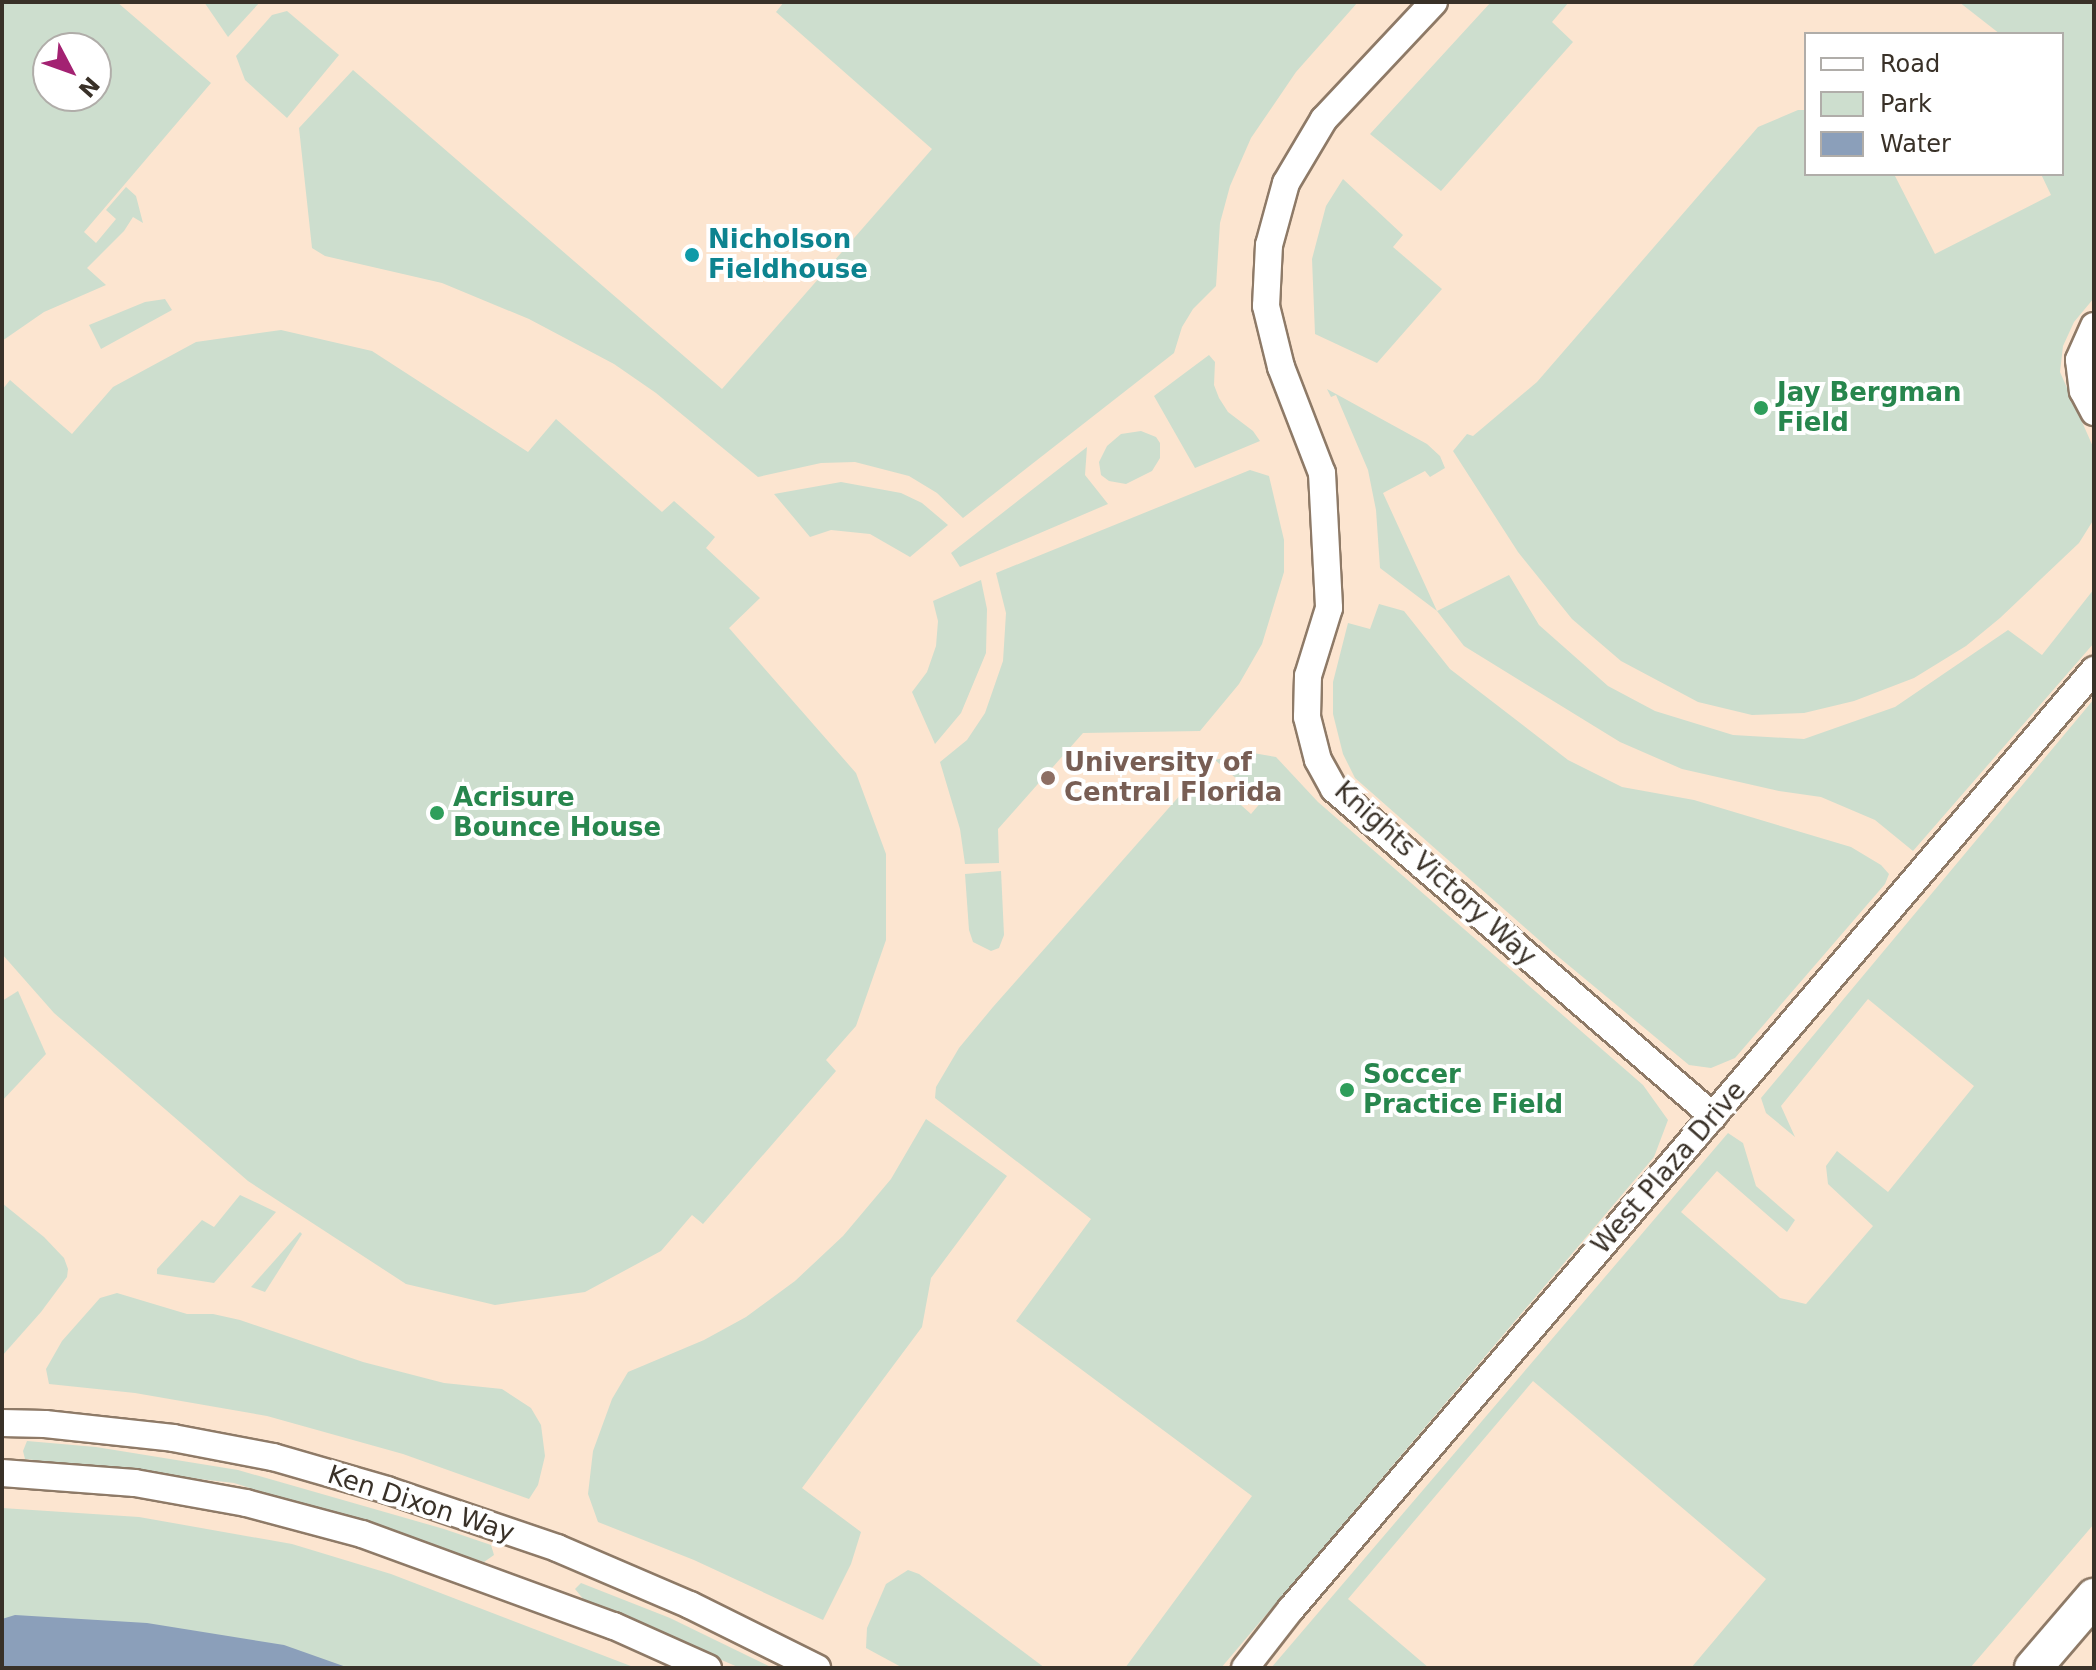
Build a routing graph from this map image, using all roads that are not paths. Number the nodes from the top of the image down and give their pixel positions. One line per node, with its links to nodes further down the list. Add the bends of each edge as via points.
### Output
1 (1434, 2): 5 (street, Knights Victory Way, via 1324,119 1286,183 1269,245 1266,306 1281,367 1322,473 1329,608 1308,676 1307,717 1318,760 1334,789)
2 (2094, 326): 3 (street, via 2079,360 2083,391)
3 (2094, 412)
4 (2094, 670): 5 (street, West Plaza Drive)
5 (1713, 1116): 11 (street, West Plaza Drive)
6 (2, 1423): 10 (street, Ken Dixon Way, via 173,1438 273,1457 387,1490 557,1548)
7 (2, 1473): 9 (street, Ken Dixon Way, via 135,1483 246,1503 362,1534 585,1615)
8 (2094, 1597): 12 (main road)
9 (708, 1668)
10 (817, 1668)
11 (1245, 1668)
12 (2033, 1668)

